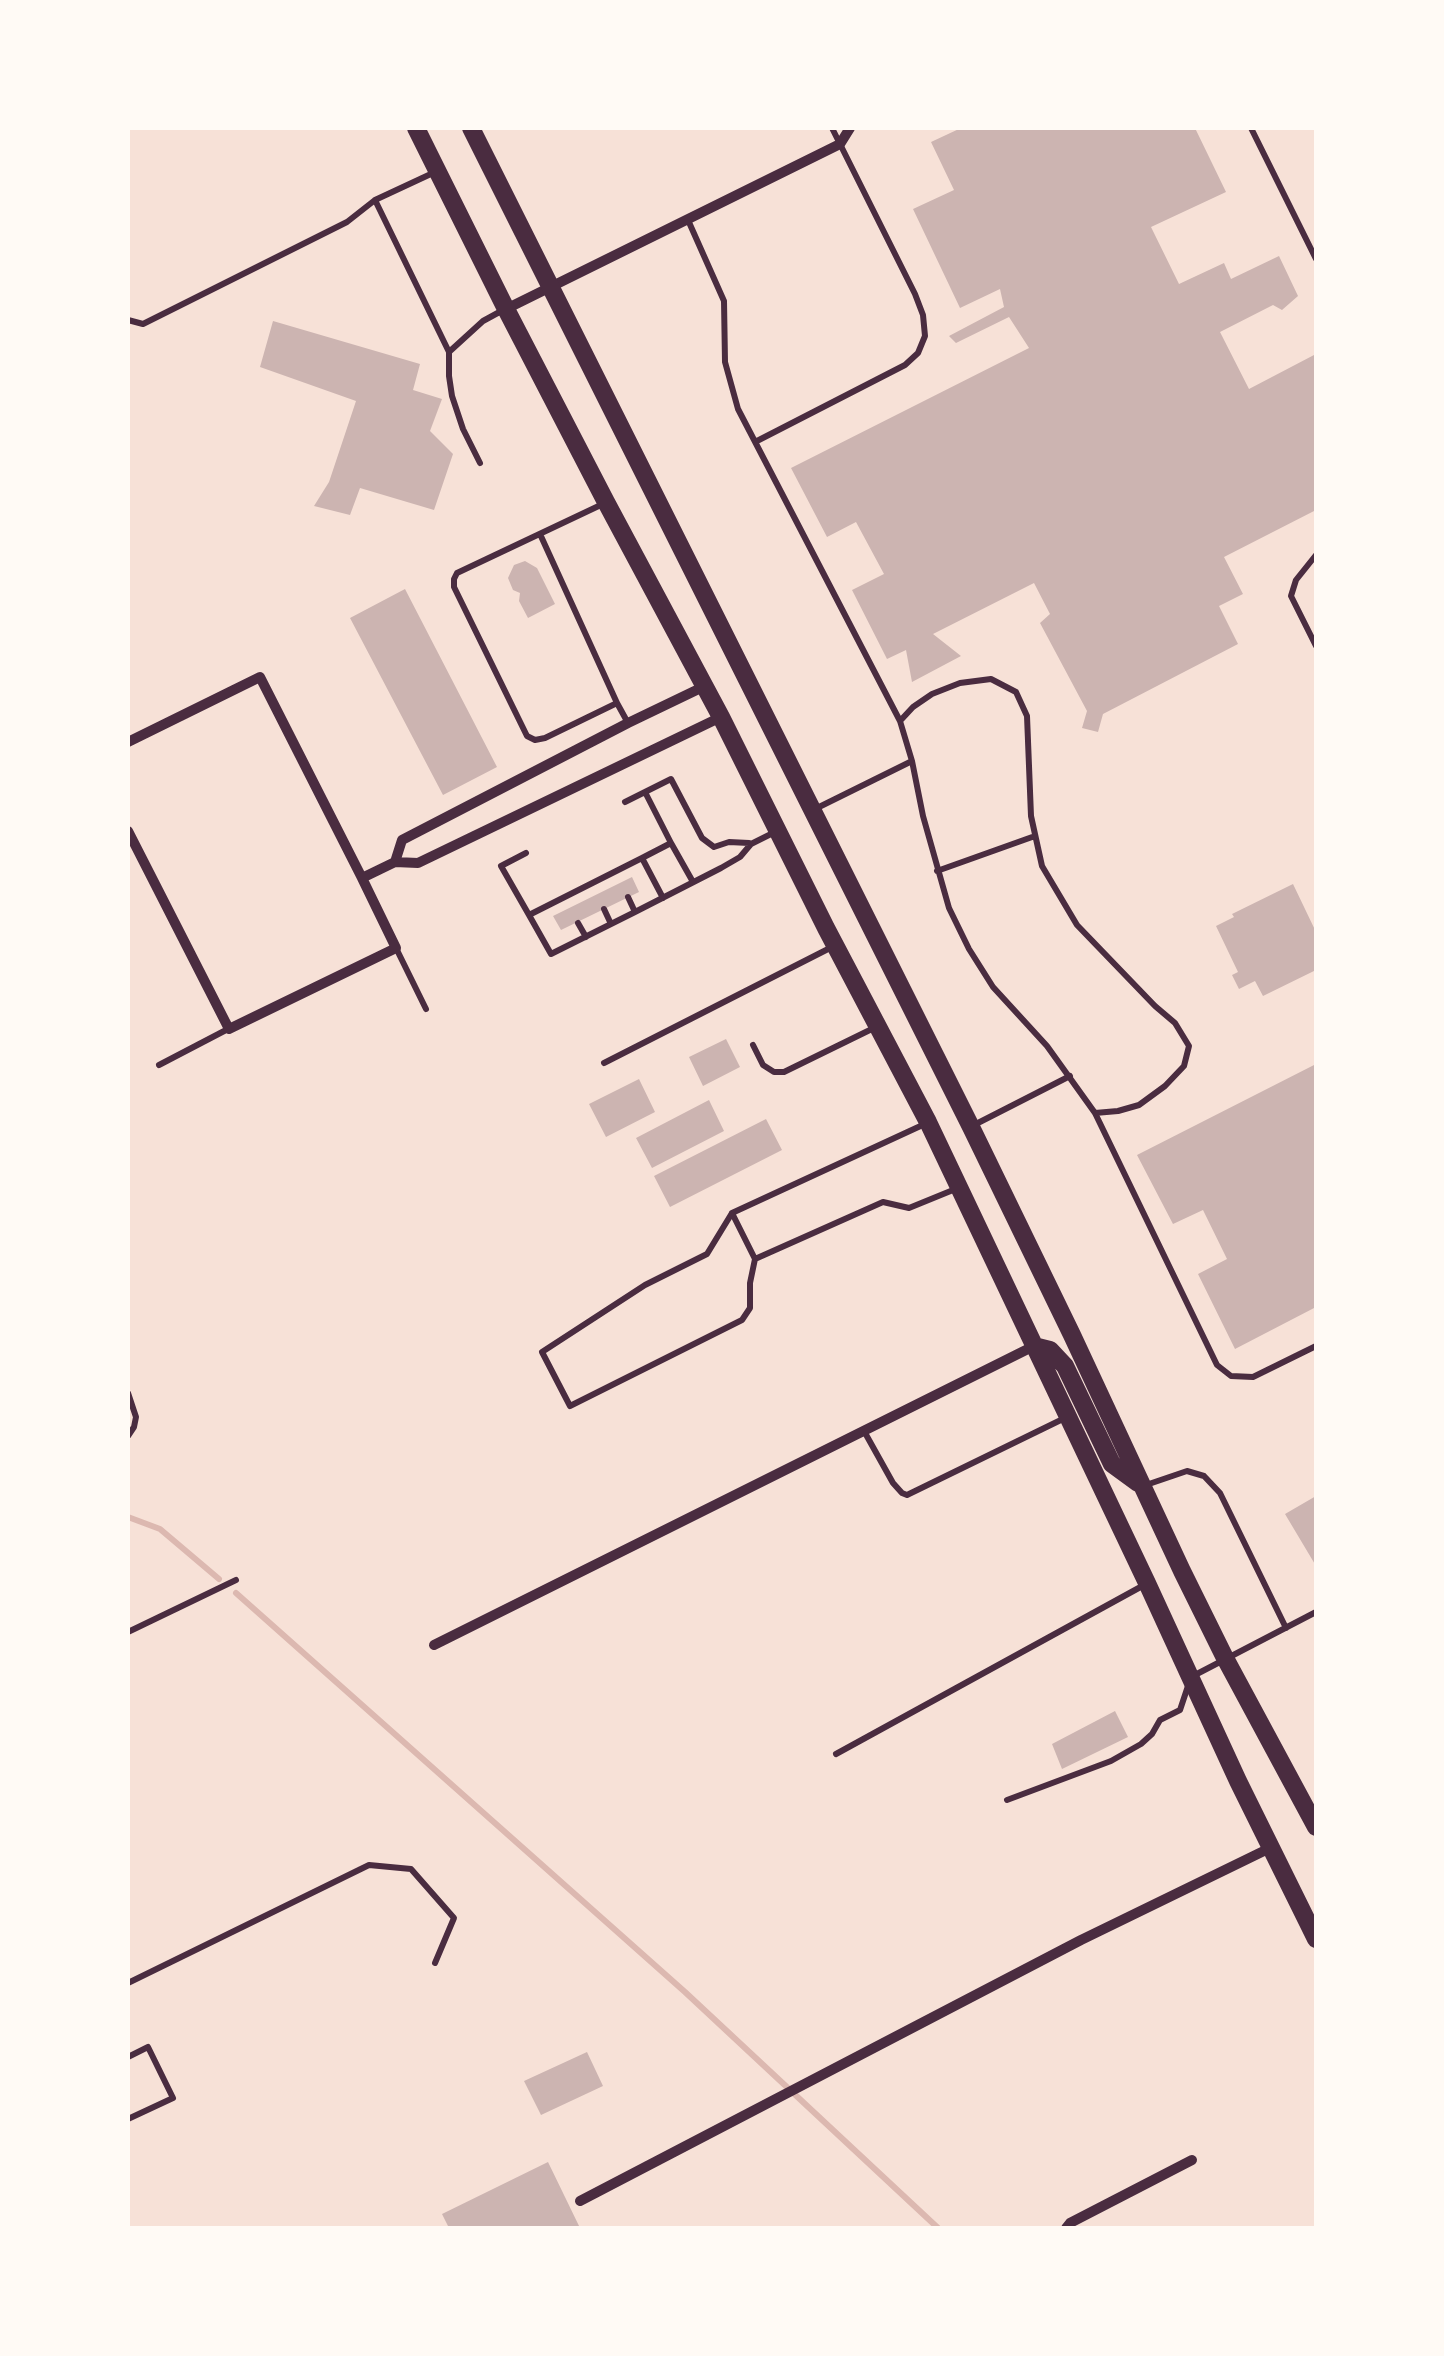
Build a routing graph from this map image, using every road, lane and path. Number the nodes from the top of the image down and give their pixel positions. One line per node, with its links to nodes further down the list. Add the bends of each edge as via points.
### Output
1 (416, 128): 7 (main road)
2 (471, 128): 11 (main road)
3 (832, 128): 6 (lane)
4 (850, 128): 6 (street)
5 (1251, 128): 10 (lane)
6 (840, 144): 9 (street); 15 (lane, via 915,294 924,336 906,365)
7 (438, 170): 8 (lane); 12 (main road)
8 (375, 200): 13 (lane, via 347,222 143,324); 14 (lane)
9 (688, 220): 11 (street); 15 (lane, via 724,301 725,362)
10 (1316, 260)
11 (550, 287): 12 (street); 31 (main road)
12 (506, 309): 14 (lane); 17 (main road)
13 (128, 320)
14 (449, 352): 16 (lane, via 452,396)
15 (755, 442): 25 (lane)
16 (480, 463)
17 (606, 502): 18 (lane); 22 (main road)
18 (540, 534): 23 (lane); 23 (lane, via 457,573 454,587 526,736 545,738)
19 (1316, 555): 20 (lane, via 1291,596)
20 (1314, 633): 21 (lane)
21 (1316, 646)
22 (706, 686): 24 (main road); 26 (street)
23 (617, 703): 26 (lane)
24 (722, 717): 33 (main road); 39 (street, via 418,862)
25 (900, 721): 28 (lane); 34 (lane, via 932,694 960,684 992,679 1016,692 1027,716)
26 (628, 723): 39 (street, via 402,840)
27 (128, 742): 42 (street, via 260,677)
28 (912, 761): 31 (lane); 40 (lane)
29 (645, 792): 30 (lane); 35 (lane); 36 (lane, via 671,778 702,838 714,847)
30 (625, 802)
31 (811, 811): 68 (main road)
32 (128, 830): 61 (street)
33 (778, 831): 36 (lane); 57 (main road)
34 (1035, 836): 40 (lane); 66 (lane, via 1042,866 1077,926 1175,1023 1189,1046 1184,1066 1139,1105)
35 (671, 844): 38 (lane); 43 (lane)
36 (750, 844): 43 (lane, via 740,857)
37 (526, 853): 53 (lane, via 501,866)
38 (642, 858): 41 (lane); 49 (lane)
39 (395, 862): 42 (street)
40 (938, 871): 65 (lane, via 948,908 993,988)
41 (615, 872): 44 (lane); 45 (lane)
42 (362, 878): 58 (street)
43 (693, 882): 49 (lane)
44 (591, 884): 46 (lane); 48 (lane)
45 (620, 884)
46 (596, 895)
47 (628, 897): 52 (lane)
48 (564, 898): 50 (lane); 53 (lane)
49 (663, 898): 52 (lane)
50 (570, 908)
51 (604, 909): 55 (lane)
52 (636, 912): 55 (lane)
53 (529, 914): 56 (lane, via 551,954)
54 (578, 923): 56 (lane)
55 (611, 924): 56 (lane)
56 (586, 937)
57 (836, 946): 60 (main road); 63 (lane)
58 (396, 948): 59 (lane); 61 (street)
59 (426, 1009)
60 (878, 1026): 62 (lane, via 784,1072 763,1066); 67 (main road)
61 (229, 1029): 64 (lane)
62 (753, 1046)
63 (604, 1063)
64 (159, 1064)
65 (1070, 1076): 66 (lane); 68 (lane)
66 (1095, 1113): 73 (lane, via 1216,1365 1231,1376 1253,1378)
67 (928, 1122): 69 (main road); 70 (lane)
68 (970, 1126): 78 (main road)
69 (959, 1187): 71 (lane, via 909,1208 882,1202); 72 (main road)
70 (732, 1213): 71 (lane); 71 (lane, via 707,1254 644,1285 542,1352 570,1406 742,1320 750,1308)
71 (755, 1259)
72 (1034, 1346): 75 (main road); 76 (street); 78 (main road, via 1050,1350 1065,1366 1112,1464)
73 (1316, 1346)
74 (128, 1393): 77 (lane, via 136,1417)
75 (1068, 1416): 76 (lane, via 908,1495 893,1483); 80 (main road)
76 (864, 1431): 84 (street)
77 (128, 1436)
78 (1142, 1486): 82 (lane, via 1187,1471 1204,1476 1220,1493); 85 (main road)
79 (236, 1580): 83 (lane)
80 (1147, 1583): 86 (main road); 87 (lane)
81 (1316, 1612): 82 (lane)
82 (1286, 1628): 85 (lane)
83 (128, 1632)
84 (434, 1645)
85 (1225, 1658): 86 (lane); 89 (main road)
86 (1191, 1677): 88 (lane, via 1180,1710 1160,1720 1141,1744); 90 (main road)
87 (836, 1754)
88 (1007, 1800)
89 (1316, 1827)
90 (1270, 1848): 91 (main road); 97 (street)
91 (1316, 1940)
92 (435, 1963): 93 (lane, via 454,1918 410,1869 369,1865)
93 (128, 1983)
94 (128, 2057): 95 (lane, via 148,2047 173,2098)
95 (128, 2120)
96 (1192, 2160): 98 (street)
97 (580, 2201)
98 (1066, 2228)

